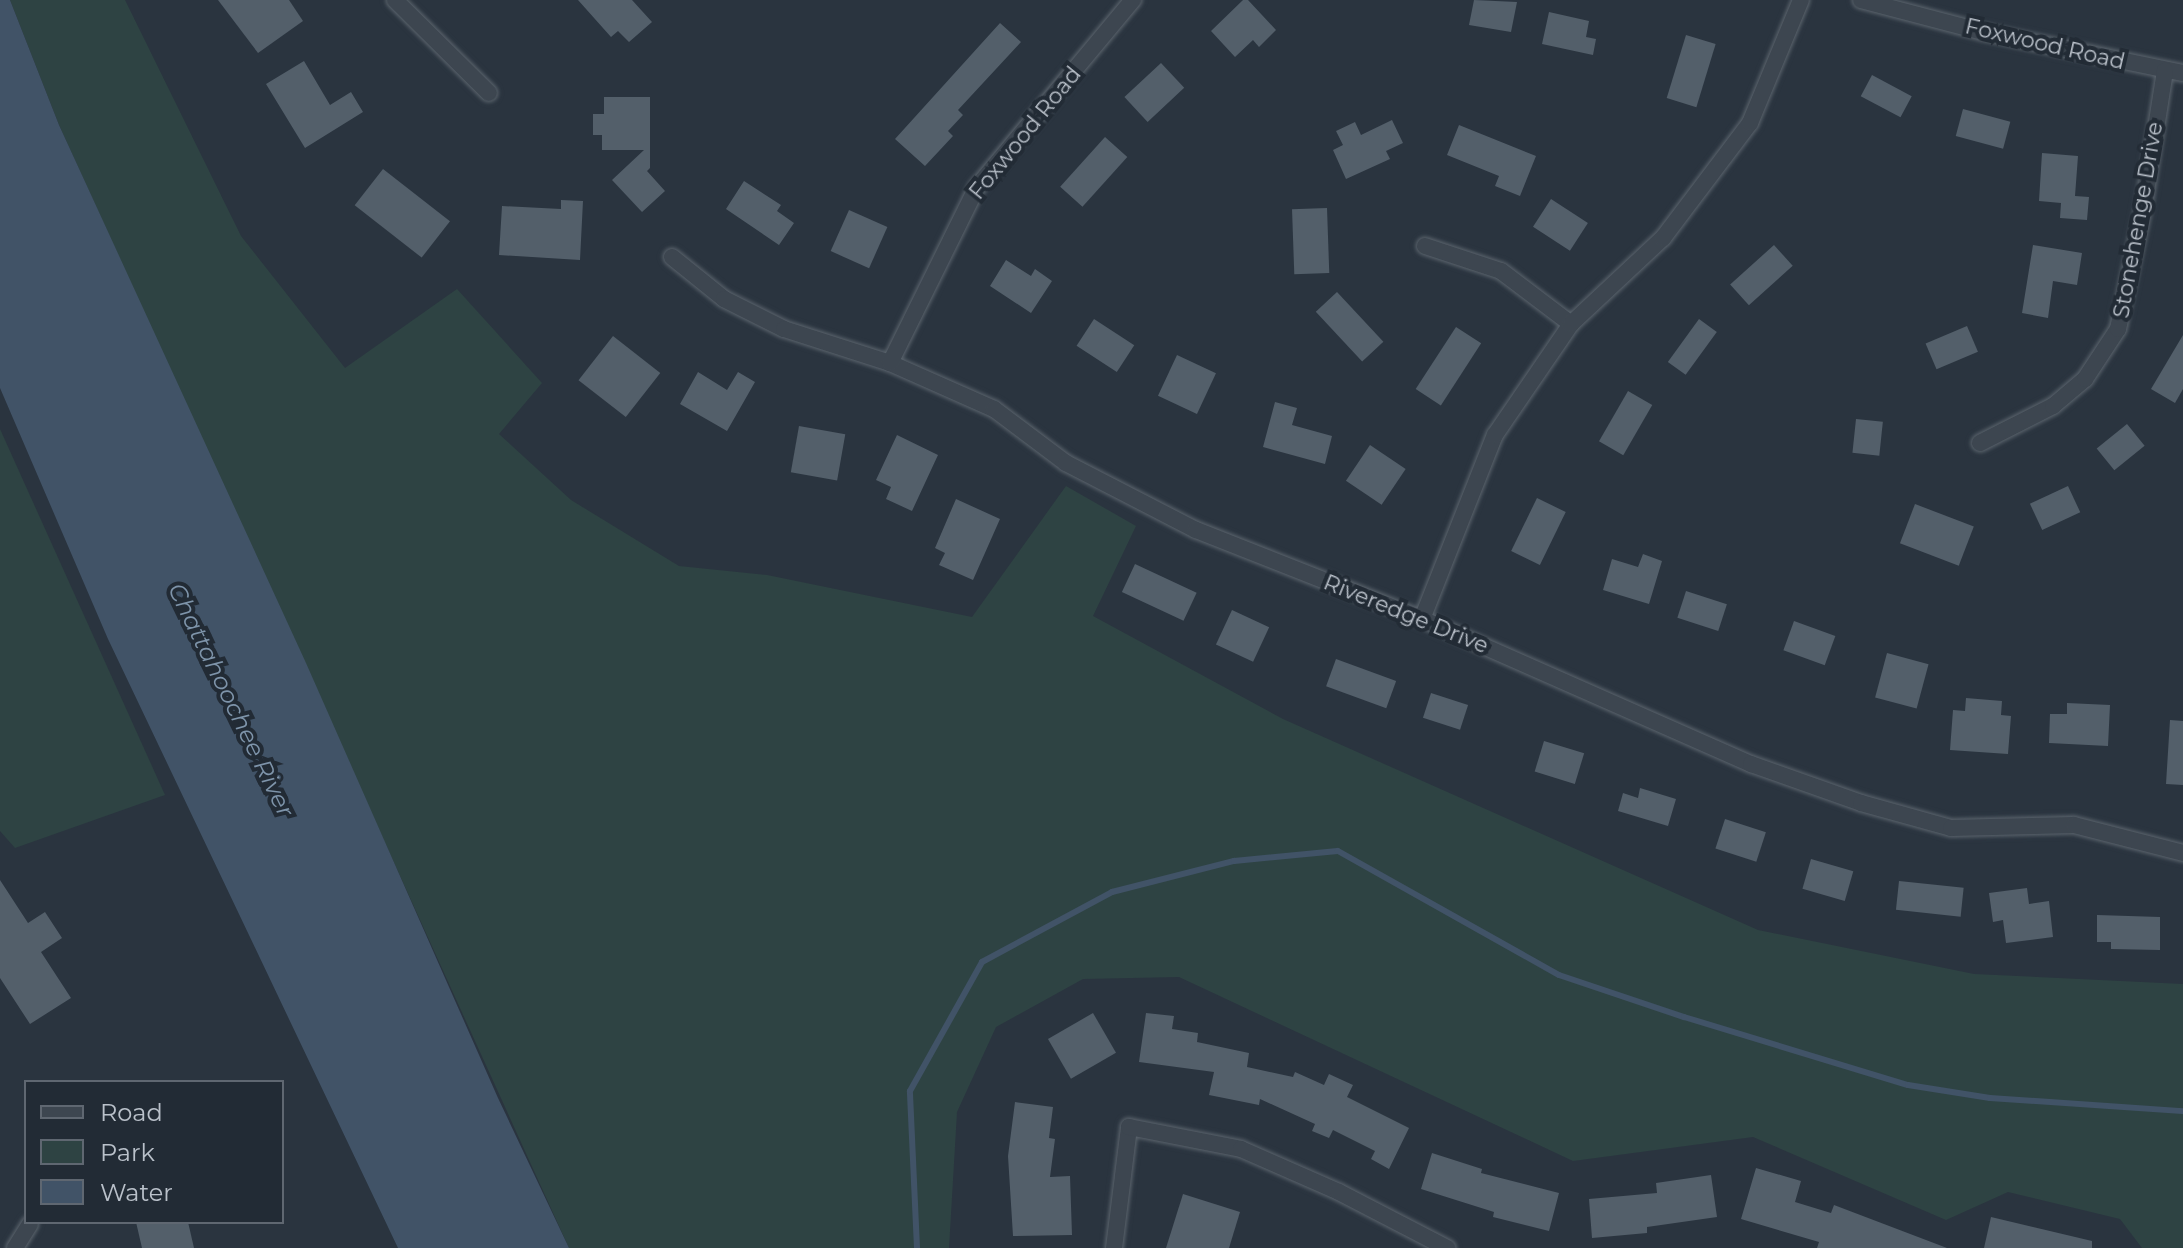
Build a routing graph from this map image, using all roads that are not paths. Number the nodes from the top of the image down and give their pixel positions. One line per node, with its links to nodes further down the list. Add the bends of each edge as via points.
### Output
1 (395, 0): 7 (street)
2 (1133, 0): 11 (street, Foxwood Road, via 977,187)
3 (1801, 0): 10 (street, via 1750,123 1663,238)
4 (1861, 0): 5 (street, Foxwood Road)
5 (2165, 71): 6 (street, Foxwood Road); 12 (street, Stonehenge Drive, via 2118,329 2085,379 2053,406)
6 (2183, 73)
7 (489, 93)
8 (1425, 246): 10 (street, via 1501,271)
9 (672, 257): 11 (street, Riveredge Drive, via 724,299 784,329)
10 (1571, 324): 13 (street, via 1495,435)
11 (890, 363): 13 (street, Riveredge Drive, via 994,409 1066,463 1196,530)
12 (1980, 443)
13 (1422, 619): 14 (street, Riveredge Drive, via 1751,764 1861,803 1951,828 2074,825)
14 (2183, 853)
15 (30, 1224): 17 (street)
16 (1422, 1243): 18 (street, via 1339,1192 1241,1149 1129,1127); 19 (street)
17 (15, 1248)
18 (1114, 1248)
19 (1447, 1248)

